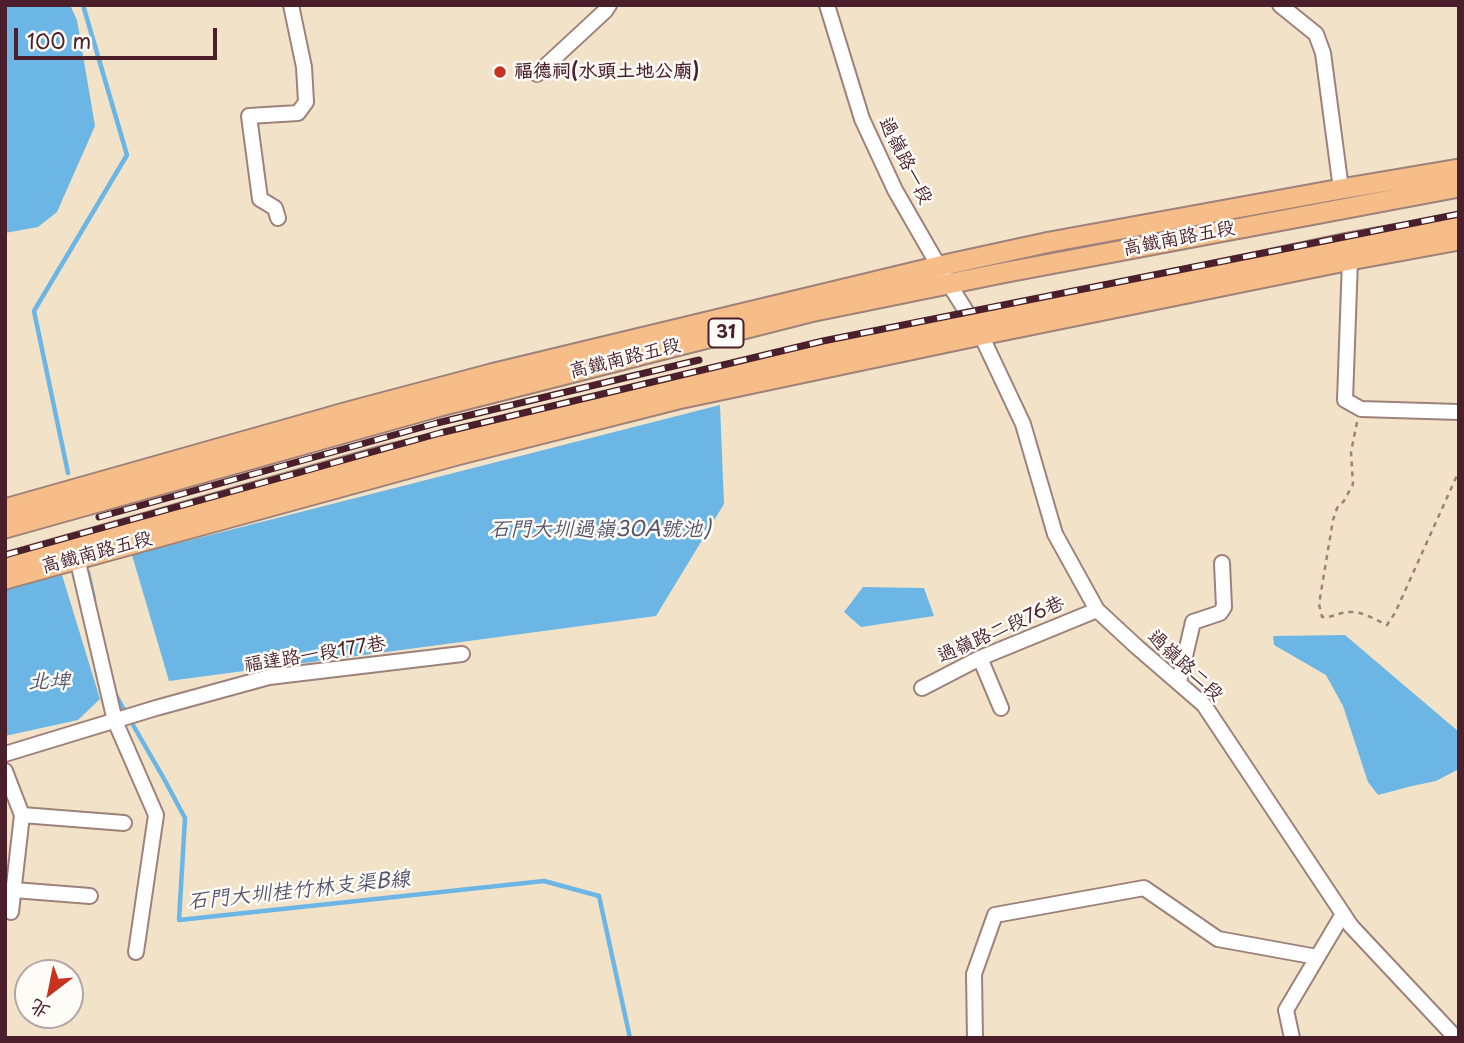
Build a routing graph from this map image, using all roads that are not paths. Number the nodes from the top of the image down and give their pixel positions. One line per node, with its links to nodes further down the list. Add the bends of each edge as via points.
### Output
1 (291, 5): 9 (street, via 306,102 298,113 249,116 260,198 275,208)
2 (609, 5): 5 (street)
3 (827, 5): 13 (street, 過嶺路一段, via 862,119 895,190)
4 (1280, 5): 8 (street, via 1316,34 1323,53)
5 (537, 74)
6 (1459, 169): 8 (main road, 高鐵南路五段 / 31)
7 (1459, 187): 16 (main road, 高鐵南路五段 / 31)
8 (1341, 189): 13 (main road, 高鐵南路五段 / 31)
9 (278, 218)
10 (1459, 223): 14 (main road, 高鐵南路五段 / 31)
11 (1459, 240): 12 (main road, 高鐵南路五段 / 31)
12 (1350, 260): 15 (main road, 高鐵南路五段 / 31); 20 (street, via 1345,400 1361,409)
13 (940, 266): 16 (street, 過嶺路一段); 19 (main road, 高鐵南路五段 / 31)
14 (1214, 271): 15 (main road); 17 (main road, 高鐵南路五段 / 31)
15 (1293, 272): 17 (main road, 高鐵南路五段 / 31)
16 (949, 284): 17 (street, 過嶺路一段); 18 (main road, 高鐵南路五段 / 31, via 810,312)
17 (978, 328): 21 (main road, 高鐵南路五段 / 31, via 824,350); 23 (main road, 高鐵南路五段 / 31, via 678,399); 29 (street, 過嶺路二段, via 1023,424 1055,534)
18 (440, 406): 19 (main road); 24 (main road, 高鐵南路五段 / 31)
19 (348, 412): 22 (main road, 高鐵南路五段 / 31)
20 (1459, 412)
21 (285, 484): 23 (main road); 26 (main road, 高鐵南路五段 / 31)
22 (5, 509)
23 (215, 521): 25 (main road, 高鐵南路五段 / 31)
24 (5, 528)
25 (77, 558): 28 (main road, 高鐵南路五段 / 31); 35 (street)
26 (5, 563)
27 (1222, 563): 32 (street, via 1224,607 1193,622)
28 (5, 579)
29 (1097, 610): 31 (street, 過嶺路二段76巷); 32 (street, 過嶺路二段)
30 (462, 654): 35 (street, 福達路一段177巷, via 269,677)
31 (980, 658): 33 (street, 過嶺路二段76巷); 34 (street)
32 (1179, 682): 43 (street, 過嶺路二段, via 1204,705)
33 (922, 688)
34 (1001, 708)
35 (124, 718): 36 (street, 福達路一段177巷); 44 (street, via 156,815)
36 (5, 754)
37 (5, 771): 38 (street)
38 (22, 815): 39 (street); 40 (street)
39 (124, 823)
40 (14, 890): 41 (street); 42 (street)
41 (90, 896)
42 (11, 912)
43 (1343, 914): 45 (street); 48 (street, 過嶺路二段)
44 (136, 952)
45 (1317, 957): 46 (street, via 1218,939 1144,888 995,915 974,974); 47 (street, via 1286,1010)
46 (975, 1038)
47 (1292, 1038)
48 (1456, 1038)

